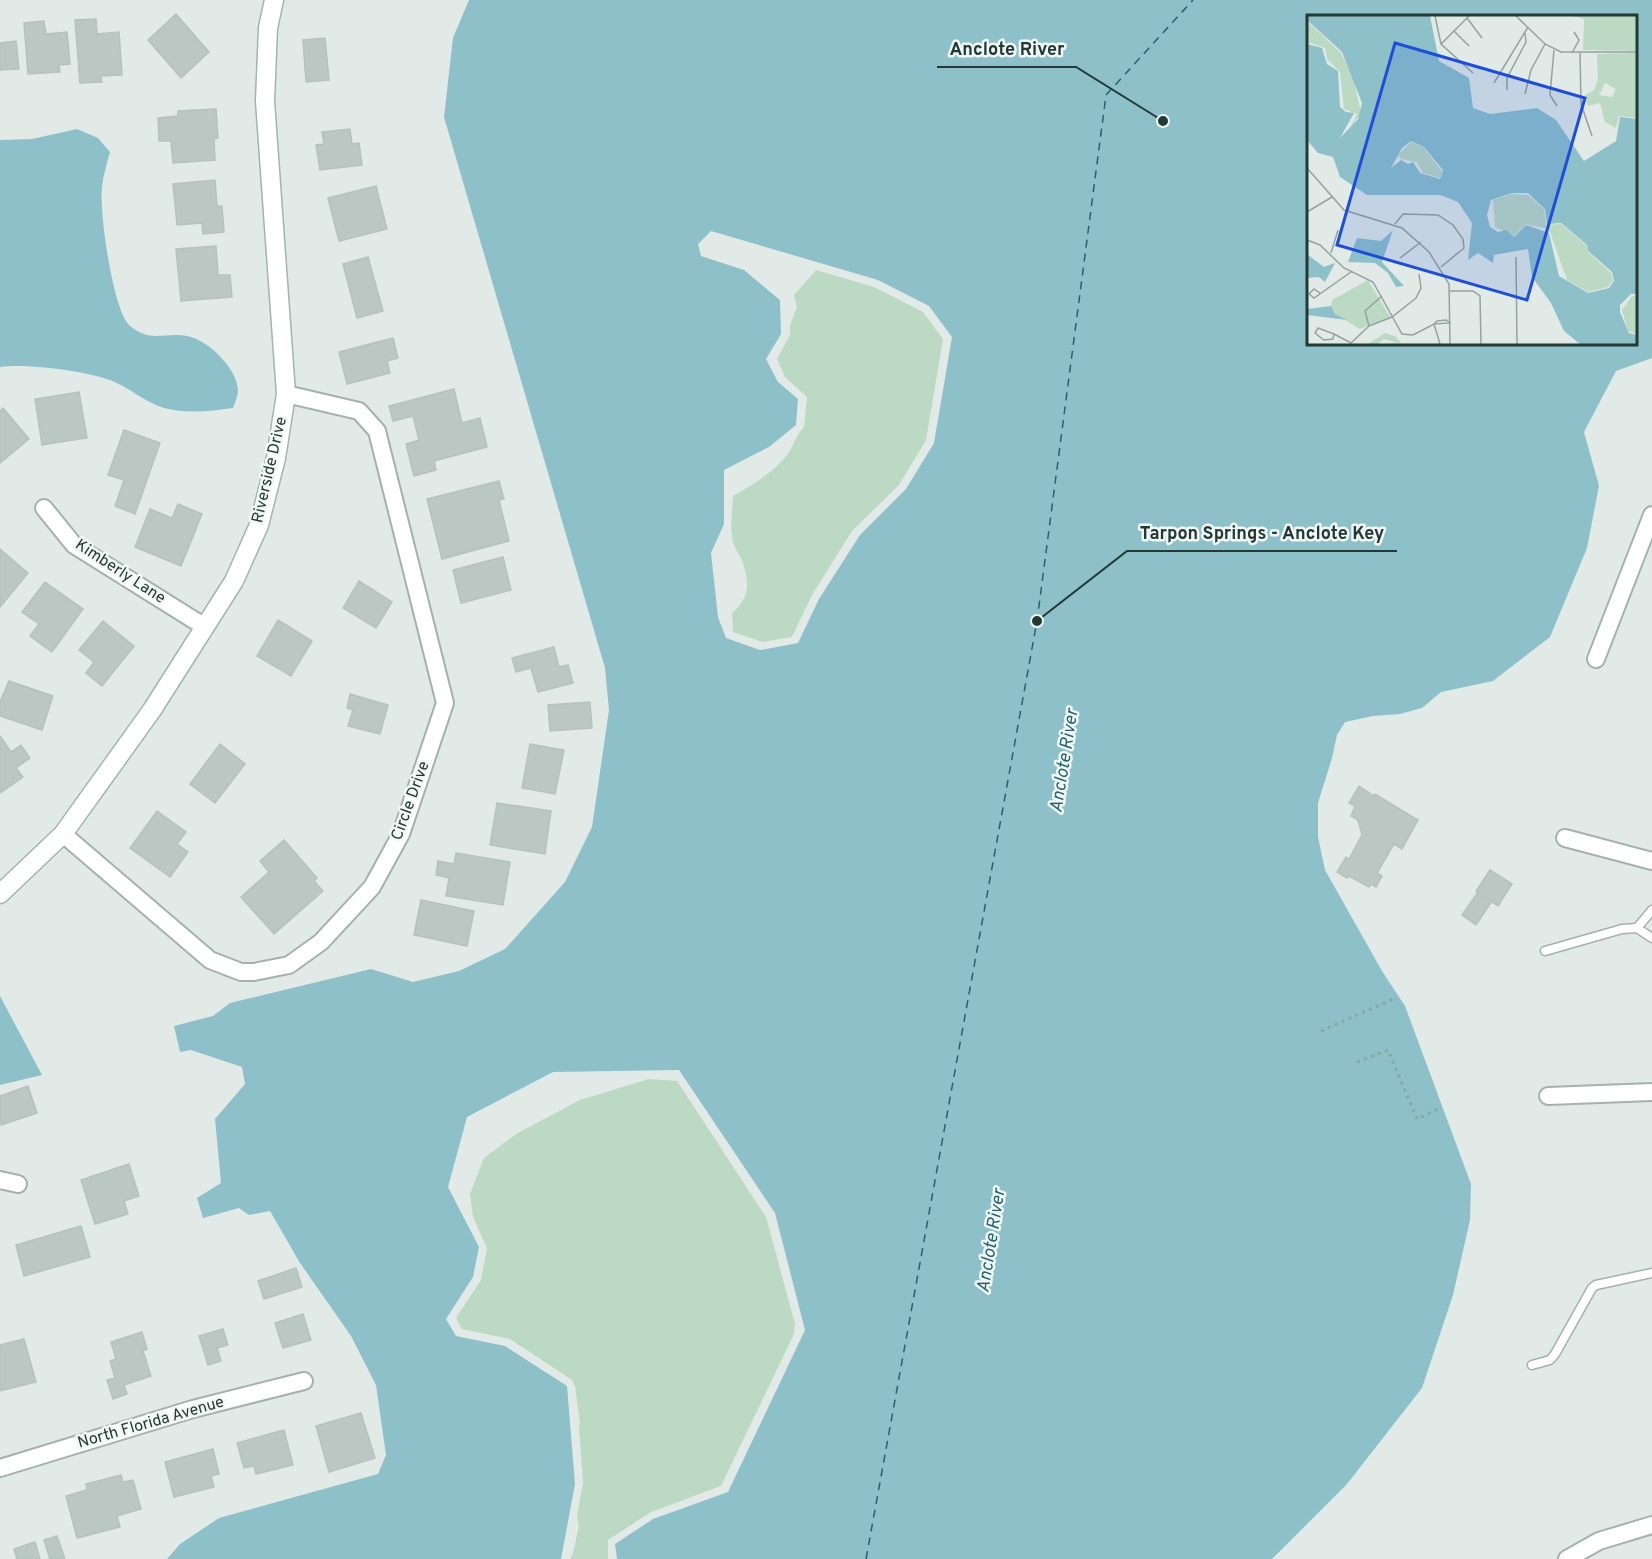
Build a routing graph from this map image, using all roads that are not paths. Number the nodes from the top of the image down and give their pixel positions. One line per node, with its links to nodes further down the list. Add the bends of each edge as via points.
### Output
1 (274, 0): 2 (street, Riverside Drive, via 268,28 265,101)
2 (286, 394): 5 (street, Riverside Drive, via 276,458 259,525 234,581); 7 (street, Circle Drive, via 359,411 377,431 445,703 401,834 372,887 321,942 290,965 241,972 210,960)
3 (44, 508): 5 (street, Kimberly Lane, via 74,545)
4 (1652, 515): 6 (street)
5 (206, 627): 7 (street, Riverside Drive)
6 (1596, 659)
7 (63, 834): 10 (street, Riverside Drive)
8 (1565, 838): 9 (street)
9 (1652, 861)
10 (0, 894)
11 (1652, 910): 12 (lane)
12 (1637, 928): 13 (lane); 14 (lane, via 1622,928)
13 (1652, 938)
14 (1545, 951)
15 (1652, 1092): 16 (street)
16 (1548, 1096)
17 (0, 1180): 18 (street)
18 (18, 1185)
19 (1652, 1273): 20 (lane, via 1592,1288 1555,1354 1550,1360)
20 (1532, 1365)
21 (304, 1381): 22 (street, North Florida Avenue, via 193,1409)
22 (0, 1468)
23 (1652, 1525): 24 (street, via 1599,1541)
24 (1567, 1559)

